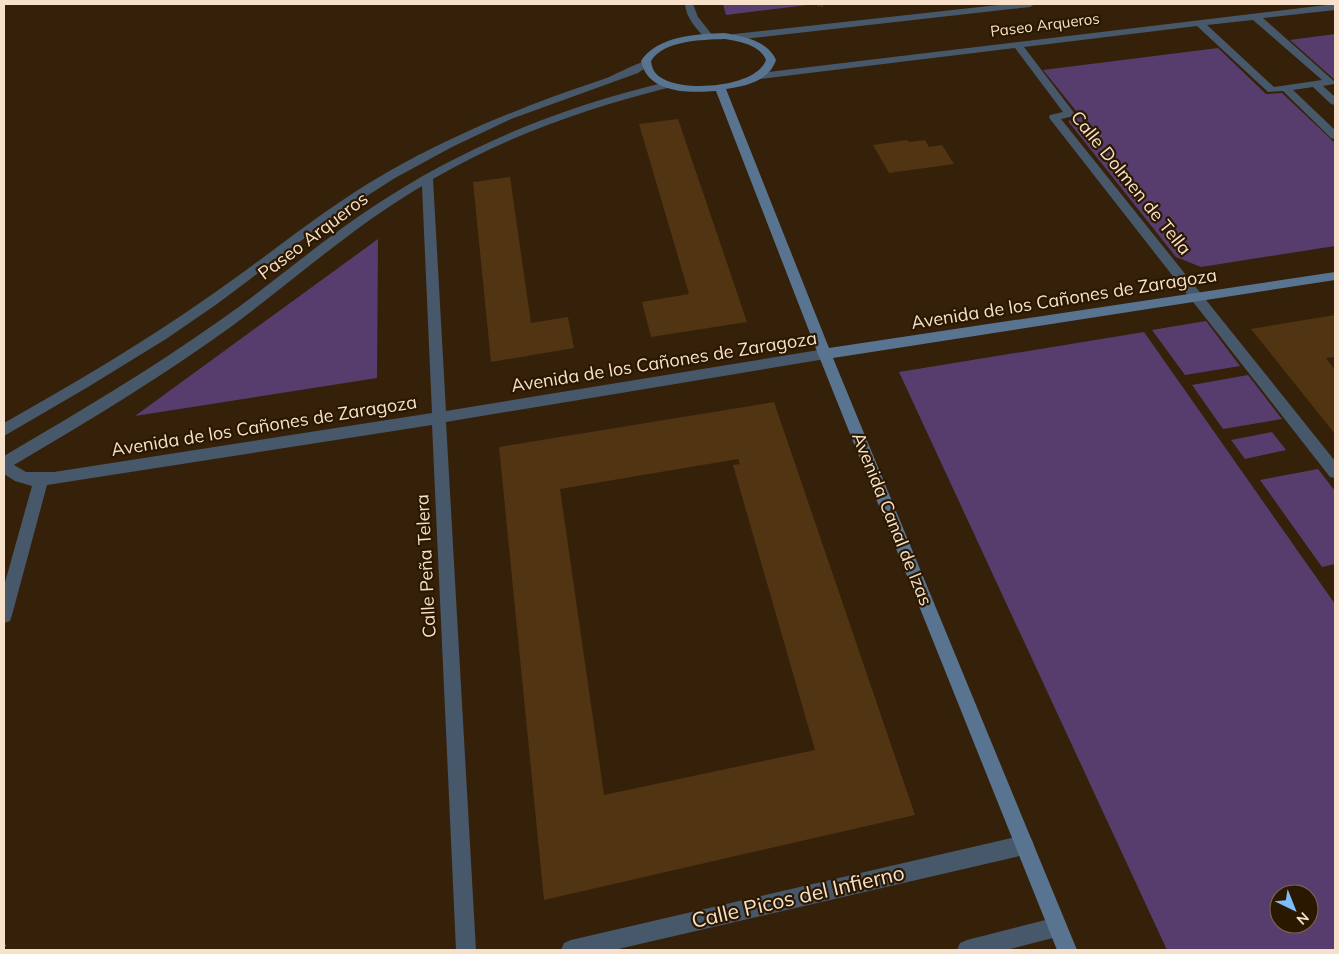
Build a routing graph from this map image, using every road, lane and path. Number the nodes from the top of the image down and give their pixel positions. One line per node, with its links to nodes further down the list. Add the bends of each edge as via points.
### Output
1 (689, 4): 6 (street, via 695,20)
2 (1030, 4): 7 (street, Paseo Arqueros)
3 (1335, 7): 4 (street, Paseo Arqueros)
4 (1255, 16): 5 (street, Paseo Arqueros); 11 (street, via 1330,82)
5 (1198, 23): 8 (street, Paseo Arqueros); 14 (street, via 1272,90)
6 (708, 36): 7 (street); 9 (street, via 664,46 654,52)
7 (734, 37): 10 (street, via 757,44 769,56 769,67)
8 (1017, 45): 10 (street, Paseo Arqueros); 19 (street, Calle Dolmen de Tella, via 1070,114 1054,117)
9 (646, 64): 12 (street, via 651,75); 22 (street, Paseo Arqueros, via 624,76 527,109 390,176 348,202 211,302 136,352)
10 (759, 76): 13 (street)
11 (1315, 84): 14 (street); 15 (street)
12 (667, 85): 13 (street); 17 (street, Paseo Arqueros, via 622,95 546,120)
13 (720, 87): 20 (street, Avenida Canal de Izas)
14 (1284, 88): 16 (street)
15 (1335, 102)
16 (1335, 136)
17 (426, 179): 21 (street, Calle Peña Telera); 23 (street, Paseo Arqueros, via 360,221 195,345)
18 (1335, 276): 19 (street, Avenida de los Cañones de Zaragoza)
19 (1199, 298): 20 (street, Avenida de los Cañones de Zaragoza); 24 (street, Calle Dolmen de Tella)
20 (825, 354): 21 (street, Avenida de los Cañones de Zaragoza); 27 (street, Avenida Canal de Izas)
21 (438, 418): 25 (street, Avenida de los Cañones de Zaragoza); 31 (street, Calle Peña Telera)
22 (4, 430)
23 (4, 463): 25 (street, Avenida de los Cañones de Zaragoza, via 15,476)
24 (1335, 472)
25 (41, 479): 26 (street)
26 (4, 615)
27 (1024, 845): 28 (street, Avenida Canal de Izas); 32 (street, Calle Picos del Infierno)
28 (1058, 927): 33 (street); 34 (street, Avenida Canal de Izas)
29 (4, 946): 30 (path)
30 (7, 950)
31 (466, 950)
32 (571, 950)
33 (967, 950)
34 (1067, 950)

